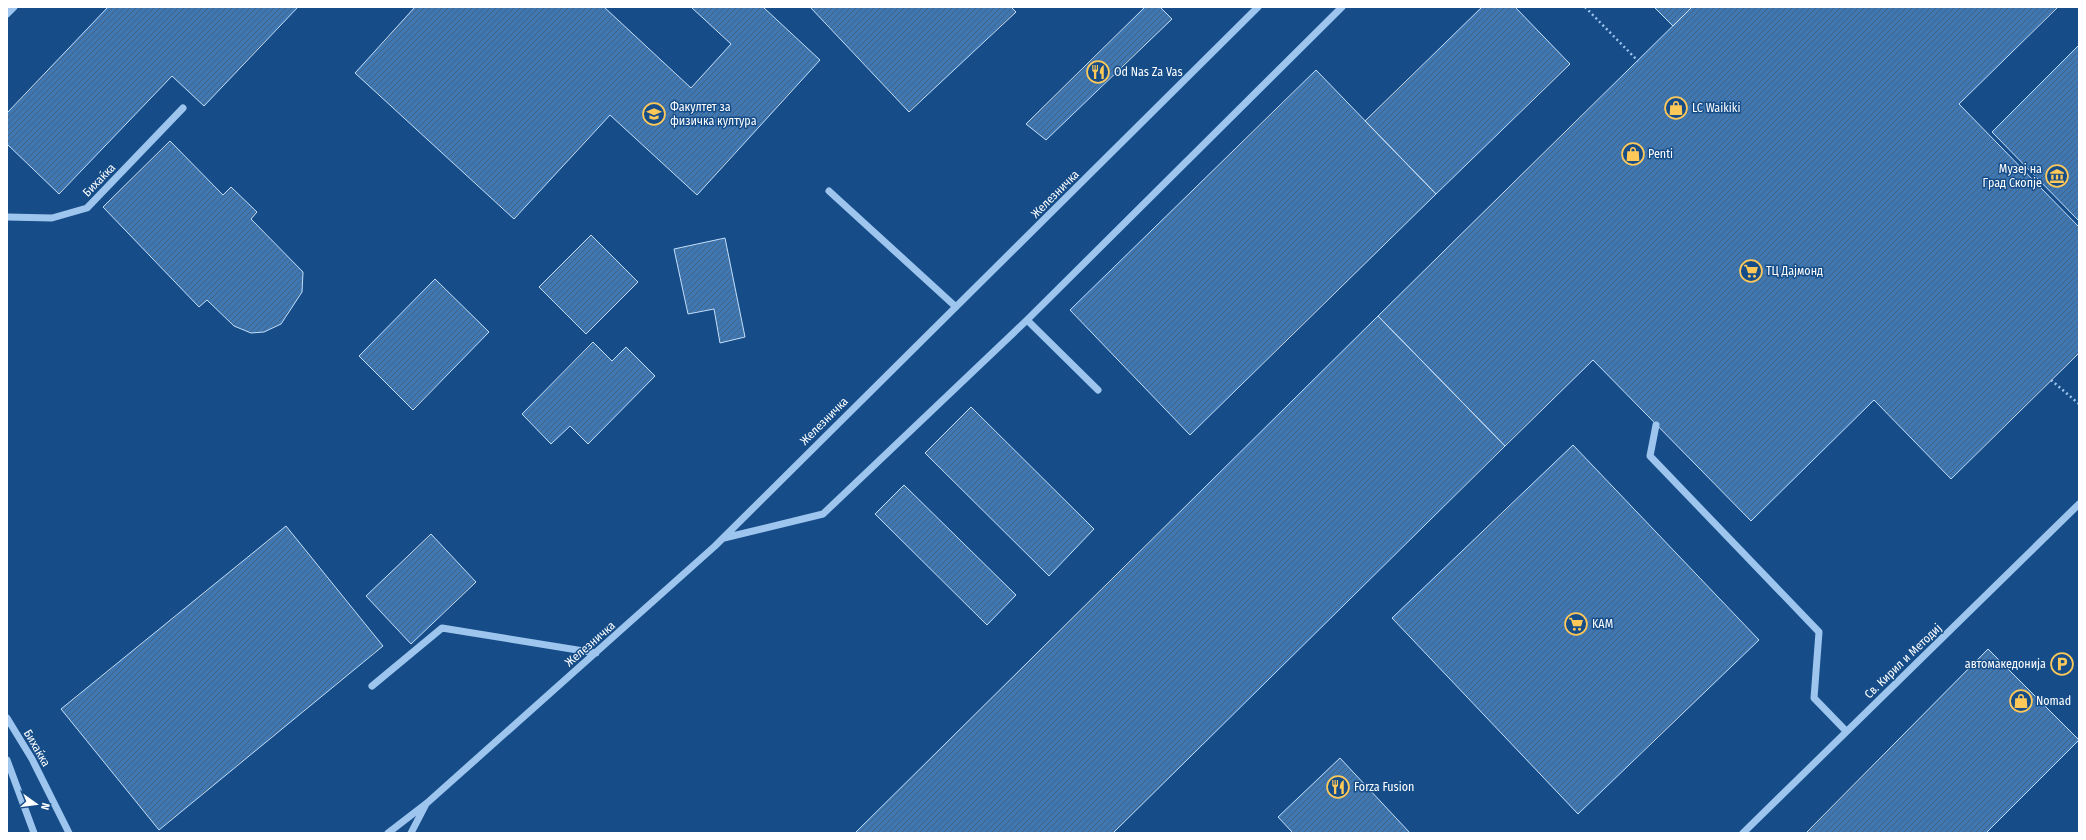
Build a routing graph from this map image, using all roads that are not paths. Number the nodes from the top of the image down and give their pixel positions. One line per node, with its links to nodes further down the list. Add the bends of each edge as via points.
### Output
1 (14, 7): 4 (street)
2 (1258, 7): 8 (street, Железничка)
3 (1342, 7): 9 (street)
4 (7, 14)
5 (183, 108): 7 (street, Бихаќка, via 87,208 52,218)
6 (829, 191): 8 (street)
7 (7, 217)
8 (956, 307): 13 (street, Железничка)
9 (1027, 320): 10 (street); 13 (street, via 823,514)
10 (1098, 390)
11 (1656, 424): 17 (street, via 1650,456 1819,632 1814,698)
12 (2079, 504): 17 (street, Св. Кирил и Методиј)
13 (724, 538): 14 (street, Железничка)
14 (596, 653): 15 (street, via 442,628); 19 (street, Железничка)
15 (372, 686)
16 (7, 718): 21 (street, Бихаќка, via 32,759)
17 (1846, 731): 24 (street, Св. Кирил и Методиј)
18 (7, 760): 20 (street)
19 (427, 803): 22 (street, Железничка); 23 (street)
20 (33, 833)
21 (69, 833)
22 (388, 833)
23 (410, 833)
24 (1743, 833)

